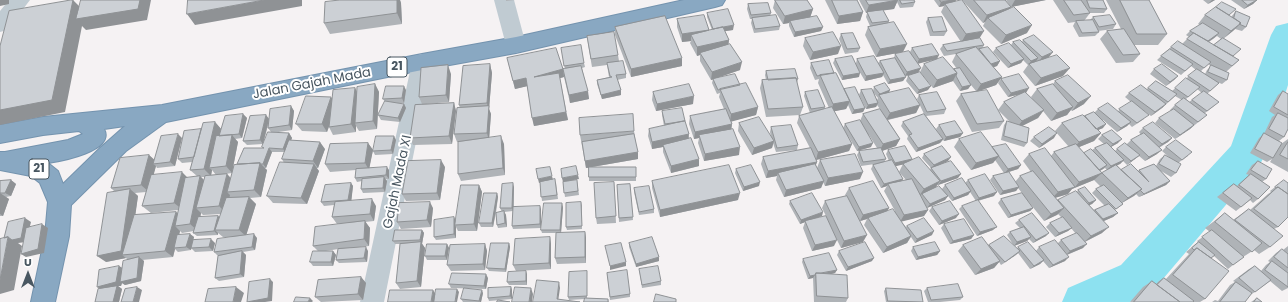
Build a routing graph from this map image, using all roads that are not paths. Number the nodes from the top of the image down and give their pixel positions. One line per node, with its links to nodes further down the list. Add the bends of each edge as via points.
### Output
1 (20, 0): 4 (street)
2 (504, 0): 5 (street)
3 (715, 0): 5 (highway, Jalan Gajah Mada / 21)
4 (0, 25)
5 (516, 46): 6 (highway, Jalan Gajah Mada / 21)
6 (422, 62): 7 (highway, Jalan Gajah Mada / 21); 13 (street, Gajah Mada XI)
7 (162, 114): 8 (highway, Jalan Gajah Mada / 21); 11 (highway, 21, via 144,123 122,141)
8 (77, 122): 9 (highway, Jalan Gajah Mada / 21); 10 (highway, via 88,125 95,132 94,138 71,149)
9 (0, 134)
10 (0, 161): 11 (highway, 21, via 39,169 50,178)
11 (60, 201): 12 (highway, via 57,236)
12 (43, 302)
13 (372, 302)

